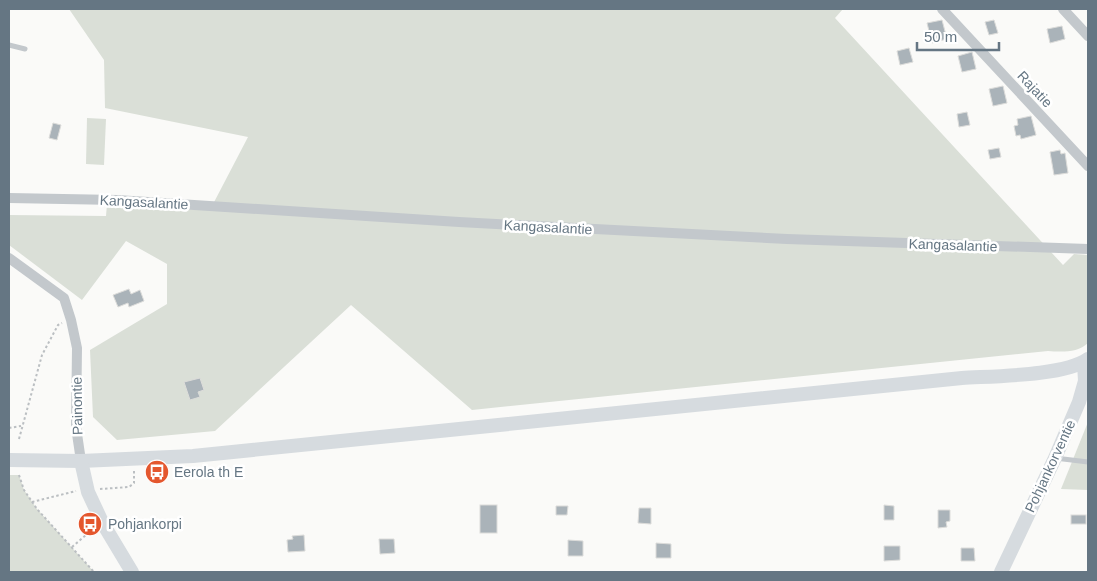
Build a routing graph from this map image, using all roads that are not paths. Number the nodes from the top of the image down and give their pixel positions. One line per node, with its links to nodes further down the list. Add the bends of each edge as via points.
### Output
1 (942, 9): 7 (street, Rajatie)
2 (1063, 9): 3 (street)
3 (1085, 26): 4 (street)
4 (1088, 36)
5 (9, 45): 6 (lane)
6 (25, 49)
7 (1088, 166)
8 (9, 198): 9 (street, Kangasalantie, via 117,200 469,223 788,239)
9 (1088, 249)
10 (9, 258): 14 (street, Painontie, via 64,298 76,348 76,427)
11 (1086, 361): 12 (main road, Pohjankorventie, via 1079,402); 14 (main road, via 1070,368 1048,371 193,456)
12 (1055, 458): 15 (lane); 17 (main road, Pohjankorventie)
13 (9, 460): 14 (main road)
14 (81, 461): 16 (main road, Painontie, via 88,492)
15 (1088, 462)
16 (132, 572)
17 (1001, 572)

